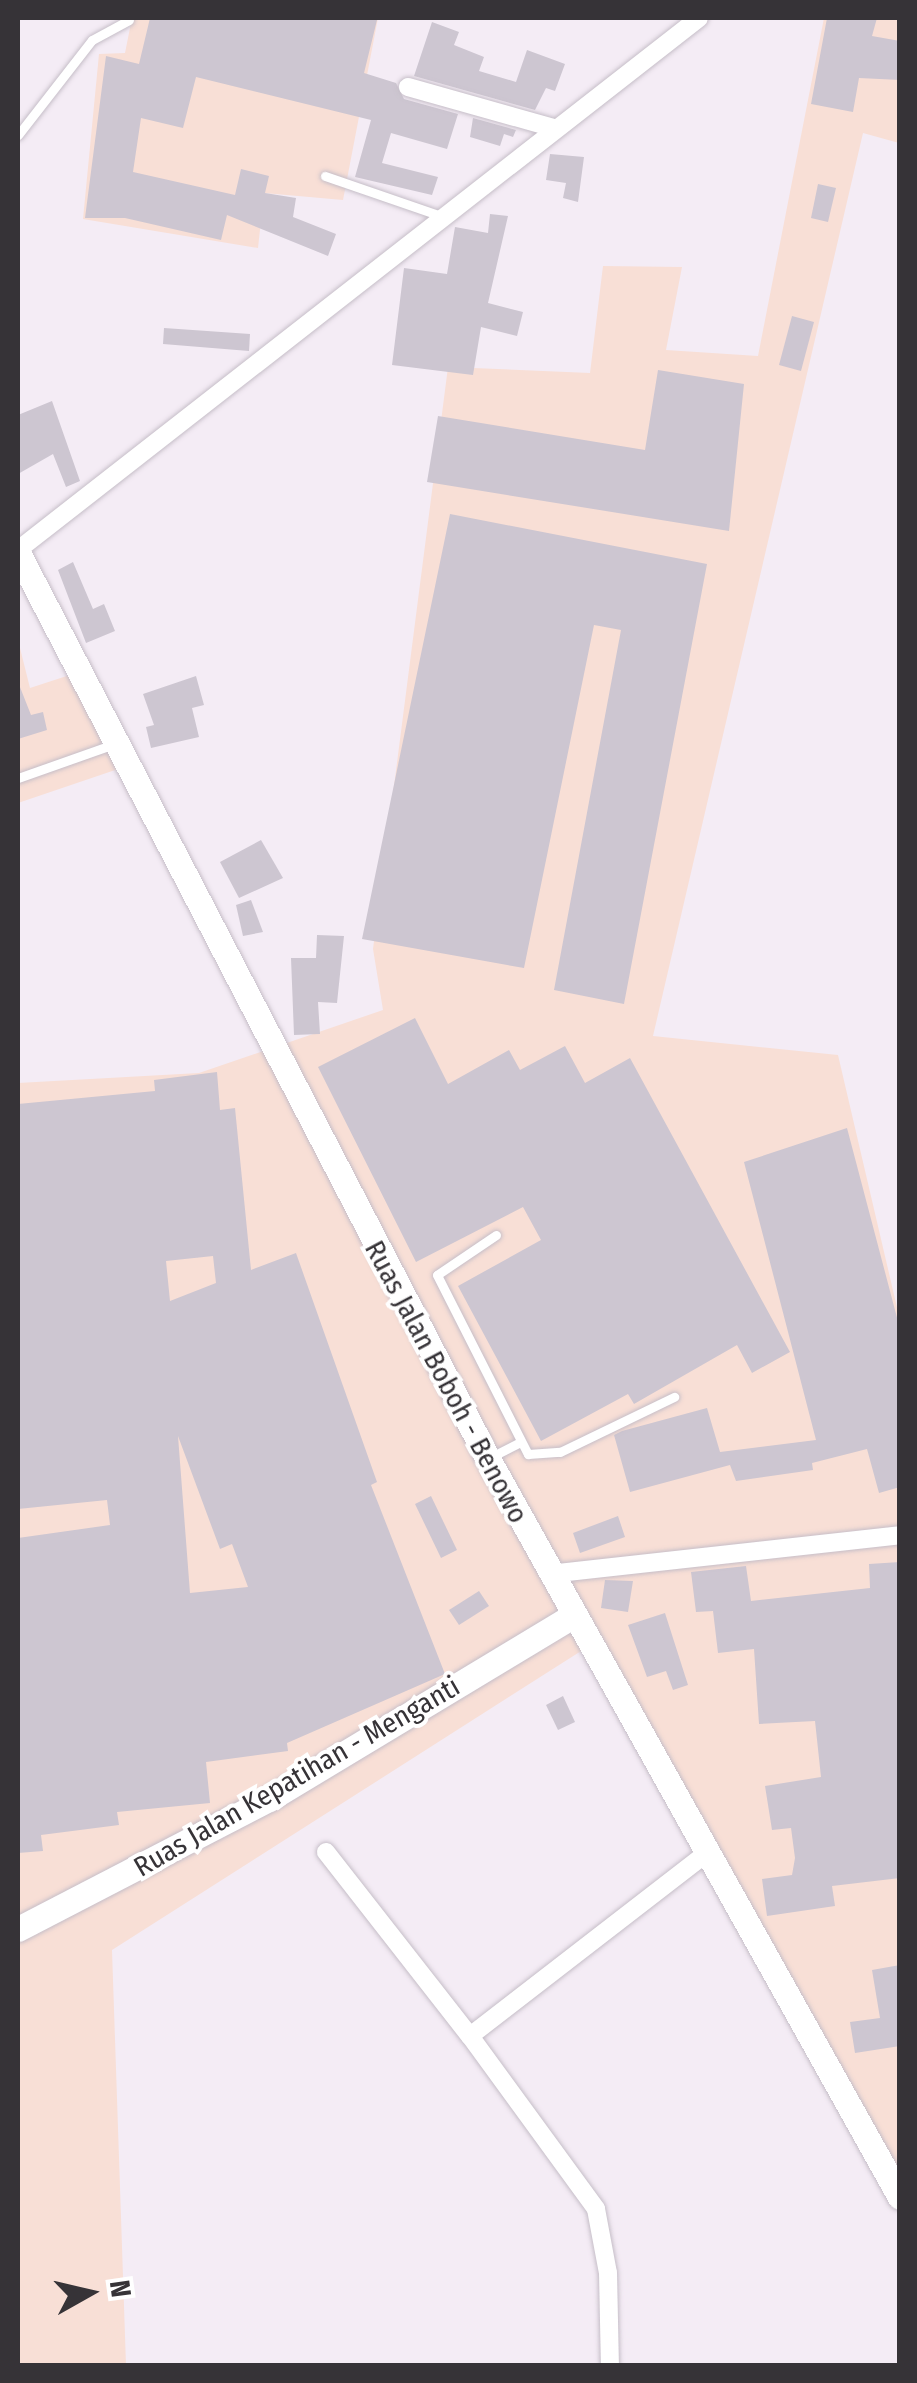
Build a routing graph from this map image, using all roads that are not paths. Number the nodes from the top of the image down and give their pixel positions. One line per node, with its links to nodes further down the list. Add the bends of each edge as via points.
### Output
1 (699, 18): 4 (street)
2 (130, 20): 5 (lane, via 92,40)
3 (408, 87): 4 (street)
4 (554, 128): 7 (street)
5 (18, 135)
6 (325, 176): 7 (lane)
7 (441, 216): 8 (street)
8 (20, 561): 9 (main road, Ruas Jalan Boboh - Benowo)
9 (116, 743): 10 (lane); 14 (main road, Ruas Jalan Boboh - Benowo)
10 (18, 778)
11 (496, 1235): 13 (lane, via 437,1275)
12 (674, 1397): 13 (lane, via 549,1456 538,1459)
13 (520, 1442): 14 (lane)
14 (488, 1459): 16 (main road, Ruas Jalan Boboh - Benowo)
15 (900, 1535): 16 (street)
16 (549, 1574): 17 (main road, Ruas Jalan Boboh - Benowo)
17 (572, 1616): 19 (main road, Ruas Jalan Boboh - Benowo); 20 (main road, Ruas Jalan Kepatihan - Menganti, via 269,1800)
18 (326, 1852): 21 (street)
19 (706, 1853): 21 (street); 22 (main road, Ruas Jalan Boboh - Benowo)
20 (18, 1929)
21 (470, 2036): 23 (street, via 596,2209 608,2273)
22 (900, 2197)
23 (610, 2366)

